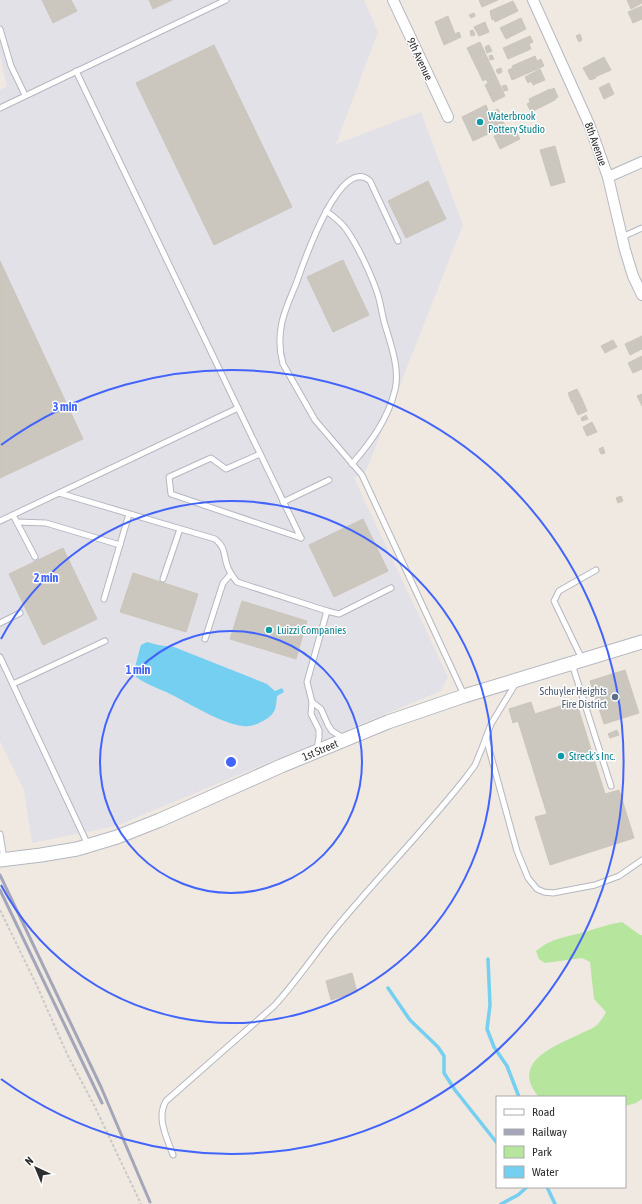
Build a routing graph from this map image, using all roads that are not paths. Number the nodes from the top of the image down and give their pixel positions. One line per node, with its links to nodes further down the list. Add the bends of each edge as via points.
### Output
1 (226, 0): 5 (lane)
2 (393, 0): 8 (street, 9th Avenue)
3 (533, 0): 10 (street, 8th Avenue, via 589,124)
4 (0, 29): 6 (lane, via 11,66)
5 (76, 71): 6 (lane); 16 (lane)
6 (26, 95): 7 (lane)
7 (0, 108)
8 (448, 117)
9 (642, 162): 10 (street)
10 (608, 177): 13 (street, 8th Avenue)
11 (326, 211): 14 (lane, via 346,185 356,178 366,178 372,184); 18 (lane, via 346,229 371,279 378,295 395,365 395,389 385,417); 18 (lane, via 282,320 280,354 283,364 315,420)
12 (642, 228): 13 (lane)
13 (621, 237): 15 (street, 8th Avenue)
14 (398, 241)
15 (642, 295)
16 (238, 408): 17 (lane); 20 (lane)
17 (260, 454): 21 (lane); 21 (lane, via 226,469 211,458 169,477 171,494 301,538)
18 (352, 464): 44 (lane, via 362,475)
19 (329, 480): 21 (lane)
20 (60, 493): 22 (lane); 23 (lane)
21 (283, 502)
22 (129, 514): 26 (lane); 27 (lane)
23 (13, 515): 24 (lane); 25 (lane)
24 (0, 521)
25 (17, 522): 27 (lane, via 46,523); 28 (lane)
26 (180, 528): 30 (lane, via 215,539 222,545); 31 (lane)
27 (120, 545): 33 (lane)
28 (35, 557)
29 (596, 570): 41 (lane, via 559,591 554,601)
30 (231, 574): 34 (lane, via 237,582); 37 (lane, via 223,583)
31 (163, 579)
32 (392, 588): 34 (lane, via 340,614)
33 (104, 599)
34 (327, 610): 45 (lane, via 308,677 307,688)
35 (20, 613): 36 (lane)
36 (0, 623)
37 (205, 639)
38 (105, 641): 43 (lane)
39 (642, 642): 41 (street, 1st Street)
40 (0, 657): 43 (lane)
41 (577, 662): 42 (street, 1st Street); 49 (lane)
42 (517, 680): 44 (street, 1st Street); 46 (lane)
43 (13, 684): 51 (lane)
44 (464, 696): 47 (street, 1st Street)
45 (312, 702): 47 (lane, via 321,709 332,731); 48 (lane, via 311,714 319,737)
46 (486, 738): 53 (lane, via 518,851 528,878 537,889 553,893 595,885 619,876); 54 (lane, via 468,776 330,934 287,992 166,1101 162,1110 162,1124)
47 (345, 739): 48 (street, 1st Street)
48 (317, 751): 51 (street, 1st Street, via 137,830)
49 (611, 786)
50 (0, 834): 52 (lane)
51 (88, 846): 52 (street, 1st Street)
52 (2, 860)
53 (642, 860)
54 (173, 1155)

